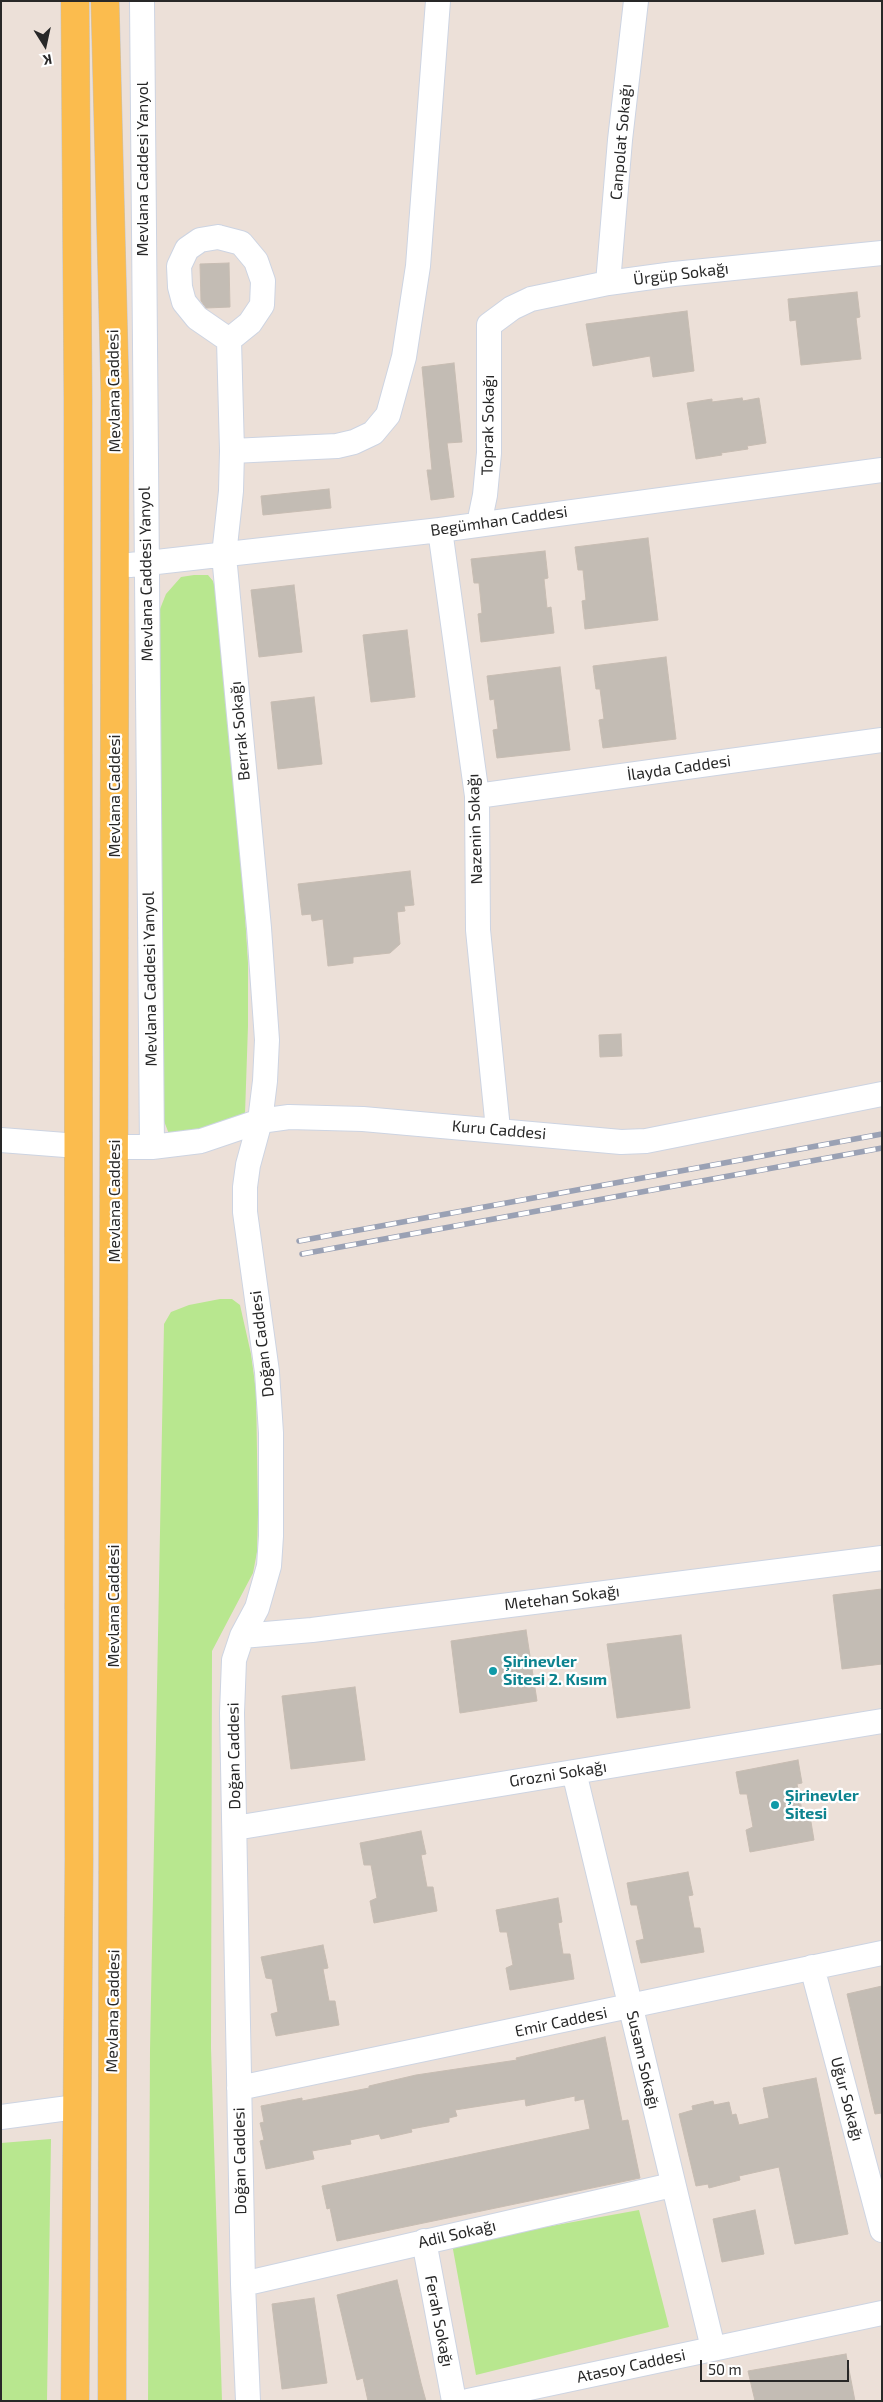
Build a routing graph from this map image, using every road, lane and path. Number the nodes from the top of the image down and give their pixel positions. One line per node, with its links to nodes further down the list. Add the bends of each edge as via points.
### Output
1 (75, 1): 23 (main road)
2 (105, 1): 16 (main road, Mevlana Caddesi, via 115,393)
3 (142, 1): 15 (street, Mevlana Caddesi Yanyol)
4 (438, 1): 10 (street, via 418,266 404,357 388,415 373,434 337,446)
5 (636, 1): 7 (street, Canpolat Sokağı)
6 (882, 253): 7 (street, Ürgüp Sokağı)
7 (608, 283): 8 (street, Ürgüp Sokağı, via 531,299)
8 (489, 325): 12 (street, Toprak Sokağı, via 489,453)
9 (230, 340): 10 (street, Berrak Sokağı)
10 (232, 450): 14 (street, Berrak Sokağı)
11 (882, 470): 12 (street, Begümhan Caddesi)
12 (479, 524): 13 (street, Begümhan Caddesi)
13 (440, 530): 14 (street, Begümhan Caddesi); 18 (street, Nazenin Sokağı)
14 (224, 555): 15 (street, Begümhan Caddesi); 20 (street, Berrak Sokağı, via 264,999 266,1049)
15 (146, 564): 16 (street, Begümhan Caddesi); 25 (street, Mevlana Caddesi Yanyol)
16 (115, 567): 24 (main road, Mevlana Caddesi)
17 (882, 740): 18 (street, İlayda Caddesi)
18 (477, 796): 21 (street, Nazenin Sokağı, via 478,930)
19 (882, 1094): 21 (street, Kuru Caddesi, via 646,1141 621,1142)
20 (260, 1121): 21 (street, Kuru Caddesi, via 314,1117); 25 (street, Kuru Caddesi, via 201,1141); 27 (street, Doğan Caddesi, via 248,1165 245,1212 267,1381 271,1433 271,1536 265,1587)
21 (498, 1130)
22 (1, 1140): 23 (street)
23 (78, 1146): 35 (main road)
24 (115, 1147): 25 (street, Kuru Caddesi); 44 (main road, Mevlana Caddesi)
25 (152, 1147)
26 (882, 1558): 27 (street, Metehan Sokağı, via 312,1630)
27 (242, 1636): 30 (street, Doğan Caddesi, via 234,1660)
28 (882, 1721): 29 (street, Grozni Sokağı)
29 (574, 1772): 30 (street, Grozni Sokağı); 33 (street, Susam Sokağı)
30 (235, 1828): 34 (street, Doğan Caddesi)
31 (882, 1953): 32 (street, Emir Caddesi)
32 (812, 1967): 33 (street, Emir Caddesi); 38 (street, Uğur Sokağı)
33 (630, 2007): 34 (street, Emir Caddesi); 37 (street, Susam Sokağı)
34 (239, 2088): 40 (street, Doğan Caddesi)
35 (76, 2107): 36 (street); 43 (main road)
36 (1, 2117)
37 (672, 2185): 39 (street, Adil Sokağı); 42 (street, Susam Sokağı)
38 (882, 2230)
39 (424, 2242): 40 (street, Adil Sokağı); 46 (street, Ferah Sokağı)
40 (243, 2284): 45 (street, Doğan Caddesi)
41 (882, 2313): 42 (street, Atasoy Caddesi)
42 (713, 2348): 47 (street, Atasoy Caddesi)
43 (75, 2401)
44 (112, 2401)
45 (248, 2401)
46 (454, 2401)
47 (468, 2401)

